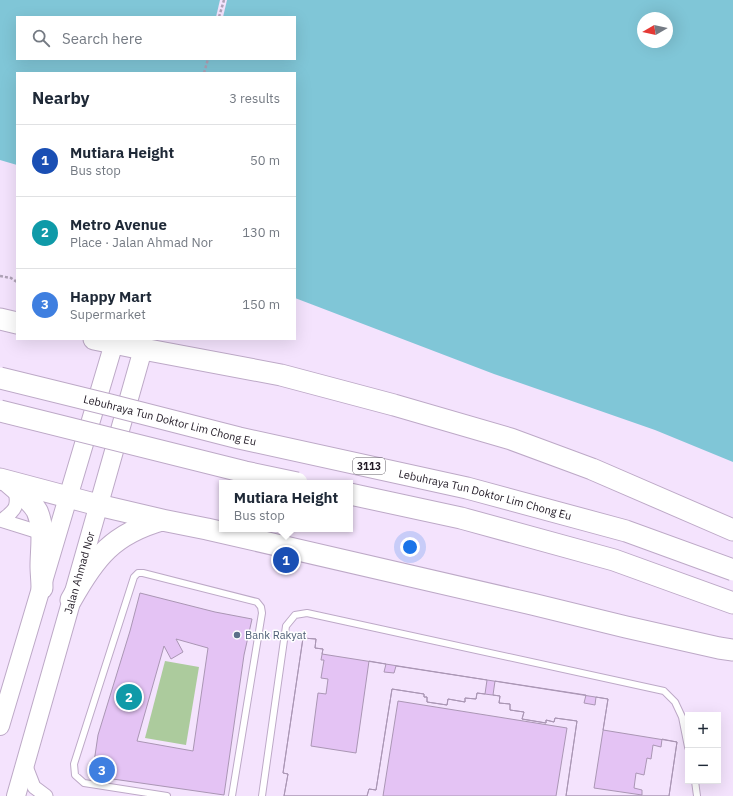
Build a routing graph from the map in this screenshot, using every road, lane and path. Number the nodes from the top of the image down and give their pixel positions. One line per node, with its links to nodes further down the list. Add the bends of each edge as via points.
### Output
1 (224, 0): 2 (path)
2 (219, 16)
3 (208, 60): 4 (path)
4 (204, 72)
5 (0, 276): 6 (path)
6 (16, 281)
7 (0, 319): 8 (highway)
8 (16, 323)
9 (99, 340): 10 (highway)
10 (114, 343): 11 (highway); 17 (main road)
11 (143, 349): 18 (main road, Jalan Ahmad Nor); 21 (highway, via 281,375 511,439 592,469)
12 (0, 378): 25 (highway, Lebuhraya Tun Doktor Lim Chong Eu / 3113, bridge, via 239,438 467,488 626,531)
13 (0, 410): 14 (highway, bridge)
14 (283, 480)
15 (7, 482): 17 (highway); 19 (street, via 17,503 10,514); 24 (highway, via 36,510)
16 (353, 495): 28 (highway, via 461,518 614,560)
17 (68, 497): 18 (highway); 26 (main road)
18 (98, 505): 20 (highway); 27 (main road, Jalan Ahmad Nor)
19 (1, 520): 24 (street)
20 (162, 520): 22 (highway); 27 (highway, via 146,525 111,544 81,581)
21 (733, 530)
22 (219, 532)
23 (220, 532): 29 (highway)
24 (42, 533): 26 (highway)
25 (733, 570)
26 (42, 588): 30 (main road)
27 (71, 600): 33 (main road, Jalan Ahmad Nor)
28 (733, 603)
29 (733, 650)
30 (4, 699): 31 (main road)
31 (0, 726)
32 (685, 732): 40 (lane, via 675,702 664,691 307,614 294,615 286,626)
33 (25, 764): 36 (main road, Jalan Ahmad Nor); 37 (street, via 34,787)
34 (695, 784): 41 (lane)
35 (143, 794): 38 (lane); 39 (lane, via 84,783 75,775 74,764 134,577 138,573 257,602 261,607)
36 (16, 796)
37 (46, 796)
38 (167, 796)
39 (232, 796)
40 (262, 796)
41 (697, 796)

